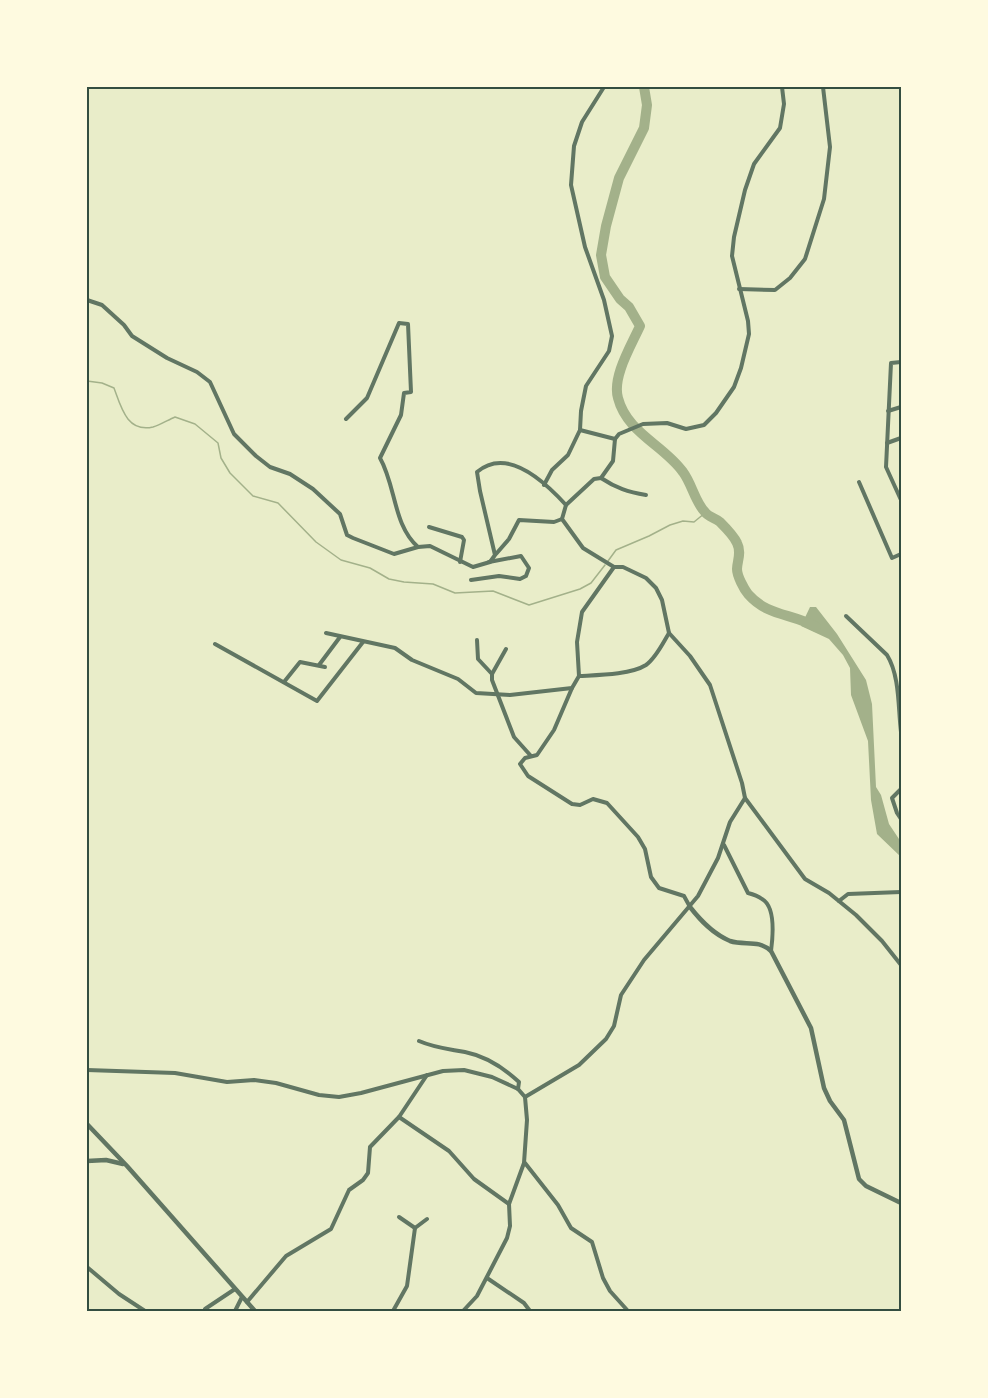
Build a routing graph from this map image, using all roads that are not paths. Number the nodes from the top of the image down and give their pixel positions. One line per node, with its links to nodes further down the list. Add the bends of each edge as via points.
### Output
1 (604, 87): 10 (street, via 582,122 572,166 572,197 612,336 609,351 586,386)
2 (782, 87): 4 (street, via 780,128 754,164 734,237 732,256)
3 (823, 87): 4 (street, via 830,147 824,199 806,259 775,290)
4 (739, 289): 12 (street, via 749,334 734,387 716,413 704,425 686,429 668,423 643,424 625,430)
5 (87, 300): 22 (street, via 102,305 132,336 210,382 234,434 270,466 290,474 320,495 340,514 347,535 394,554)
6 (901, 362): 8 (street, via 891,363)
7 (901, 407): 8 (street)
8 (888, 411): 13 (street)
9 (346, 419): 22 (street, via 367,398 399,322 408,324 411,392 404,393 401,415 380,458 388,472 400,518)
10 (580, 430): 12 (street); 16 (street, via 568,455 552,470)
11 (901, 438): 13 (street)
12 (615, 439): 14 (street, via 613,461)
13 (887, 443): 18 (street, via 886,467)
14 (601, 478): 17 (street, via 615,487); 19 (street, via 594,479)
15 (859, 483): 23 (street, via 892,558)
16 (544, 485): 19 (street); 24 (street, via 504,462 485,465 477,472)
17 (646, 495)
18 (901, 500)
19 (566, 505): 20 (street)
20 (562, 519): 24 (street, via 519,520); 27 (street, via 583,548)
21 (429, 527): 25 (street, via 462,537)
22 (418, 547): 25 (street, via 430,546)
23 (901, 554)
24 (495, 555): 26 (street)
25 (460, 562): 26 (street, via 473,567)
26 (488, 562): 28 (street, via 521,556 529,568 520,579 499,576)
27 (613, 566): 31 (street, via 645,578 656,588); 40 (street, via 582,612 577,642)
28 (471, 580)
29 (846, 616): 42 (street, via 887,655)
30 (326, 633): 32 (street)
31 (669, 633): 40 (street, via 647,664 614,673); 48 (street, via 710,685)
32 (340, 637): 34 (street); 37 (street)
33 (477, 640): 39 (street, via 478,659)
34 (363, 642): 41 (street, via 317,701); 44 (street, via 395,648 412,660 458,679 477,693)
35 (215, 644): 41 (street)
36 (506, 649): 39 (street)
37 (319, 665): 38 (street); 41 (street, via 300,662)
38 (325, 667)
39 (492, 674): 44 (street)
40 (579, 676): 43 (street)
41 (284, 682)
42 (898, 684): 45 (street)
43 (572, 688): 44 (street); 46 (street, via 554,730 537,755)
44 (498, 694): 46 (street, via 514,736)
45 (901, 732)
46 (531, 756): 53 (street, via 520,764 528,776 558,796 572,804 593,799 607,803 638,837 651,877 659,888 684,896)
47 (900, 791): 49 (street, via 892,798)
48 (745, 798): 50 (street, via 730,822); 52 (street, via 805,879)
49 (901, 819)
50 (723, 844): 53 (street); 54 (street, via 748,892 767,904 774,927)
51 (901, 892): 52 (street, via 848,894)
52 (839, 901): 55 (street, via 882,941)
53 (690, 907): 54 (street, via 704,924 732,941 758,943); 60 (street, via 626,986 606,1039 579,1065)
54 (771, 951): 66 (street, via 811,1028 824,1088 844,1120 859,1179)
55 (901, 965)
56 (419, 1041): 59 (street, via 468,1052 488,1061 510,1073 519,1082)
57 (87, 1070): 58 (street, via 175,1073 227,1082 254,1080 339,1097)
58 (428, 1075): 59 (street, via 464,1070); 61 (street)
59 (518, 1089): 60 (street)
60 (525, 1097): 64 (street)
61 (399, 1117): 67 (street, via 449,1151 474,1179); 75 (street, via 370,1146 368,1173 350,1190 331,1228 286,1256)
62 (87, 1124): 65 (street)
63 (87, 1161): 65 (street, via 106,1160)
64 (524, 1163): 67 (street); 83 (street, via 571,1228 592,1242 611,1293)
65 (127, 1166): 73 (street)
66 (901, 1203)
67 (509, 1204): 72 (street, via 507,1238)
68 (399, 1217): 70 (street)
69 (427, 1219): 70 (street)
70 (414, 1228): 80 (street, via 407,1286)
71 (87, 1267): 77 (street)
72 (487, 1278): 81 (street); 82 (street)
73 (235, 1288): 74 (street); 76 (street)
74 (242, 1297): 75 (street); 78 (street)
75 (247, 1302): 79 (street)
76 (205, 1309)
77 (145, 1311)
78 (236, 1311)
79 (255, 1311)
80 (393, 1311)
81 (463, 1311)
82 (530, 1311)
83 (628, 1311)

